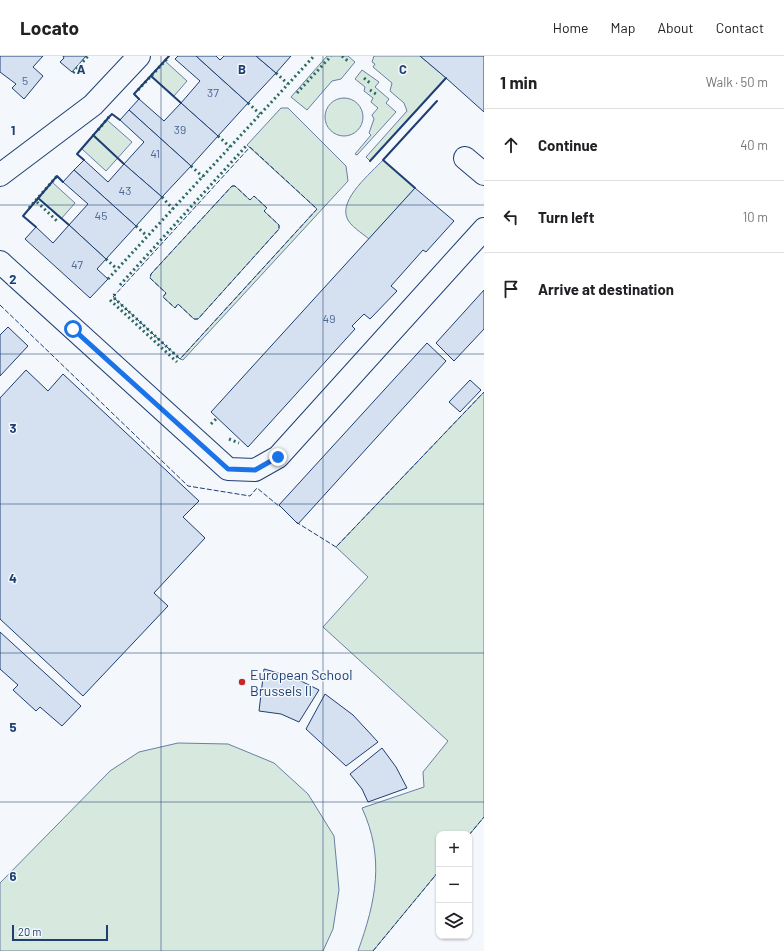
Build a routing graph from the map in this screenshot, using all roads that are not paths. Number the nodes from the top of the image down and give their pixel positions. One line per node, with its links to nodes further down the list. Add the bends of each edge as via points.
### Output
1 (139, 56): 4 (street, via 93,105)
2 (465, 158): 3 (street)
3 (484, 174)
4 (0, 175)
5 (484, 229): 6 (street, via 278,457 255,470 228,469)
6 (0, 262)

